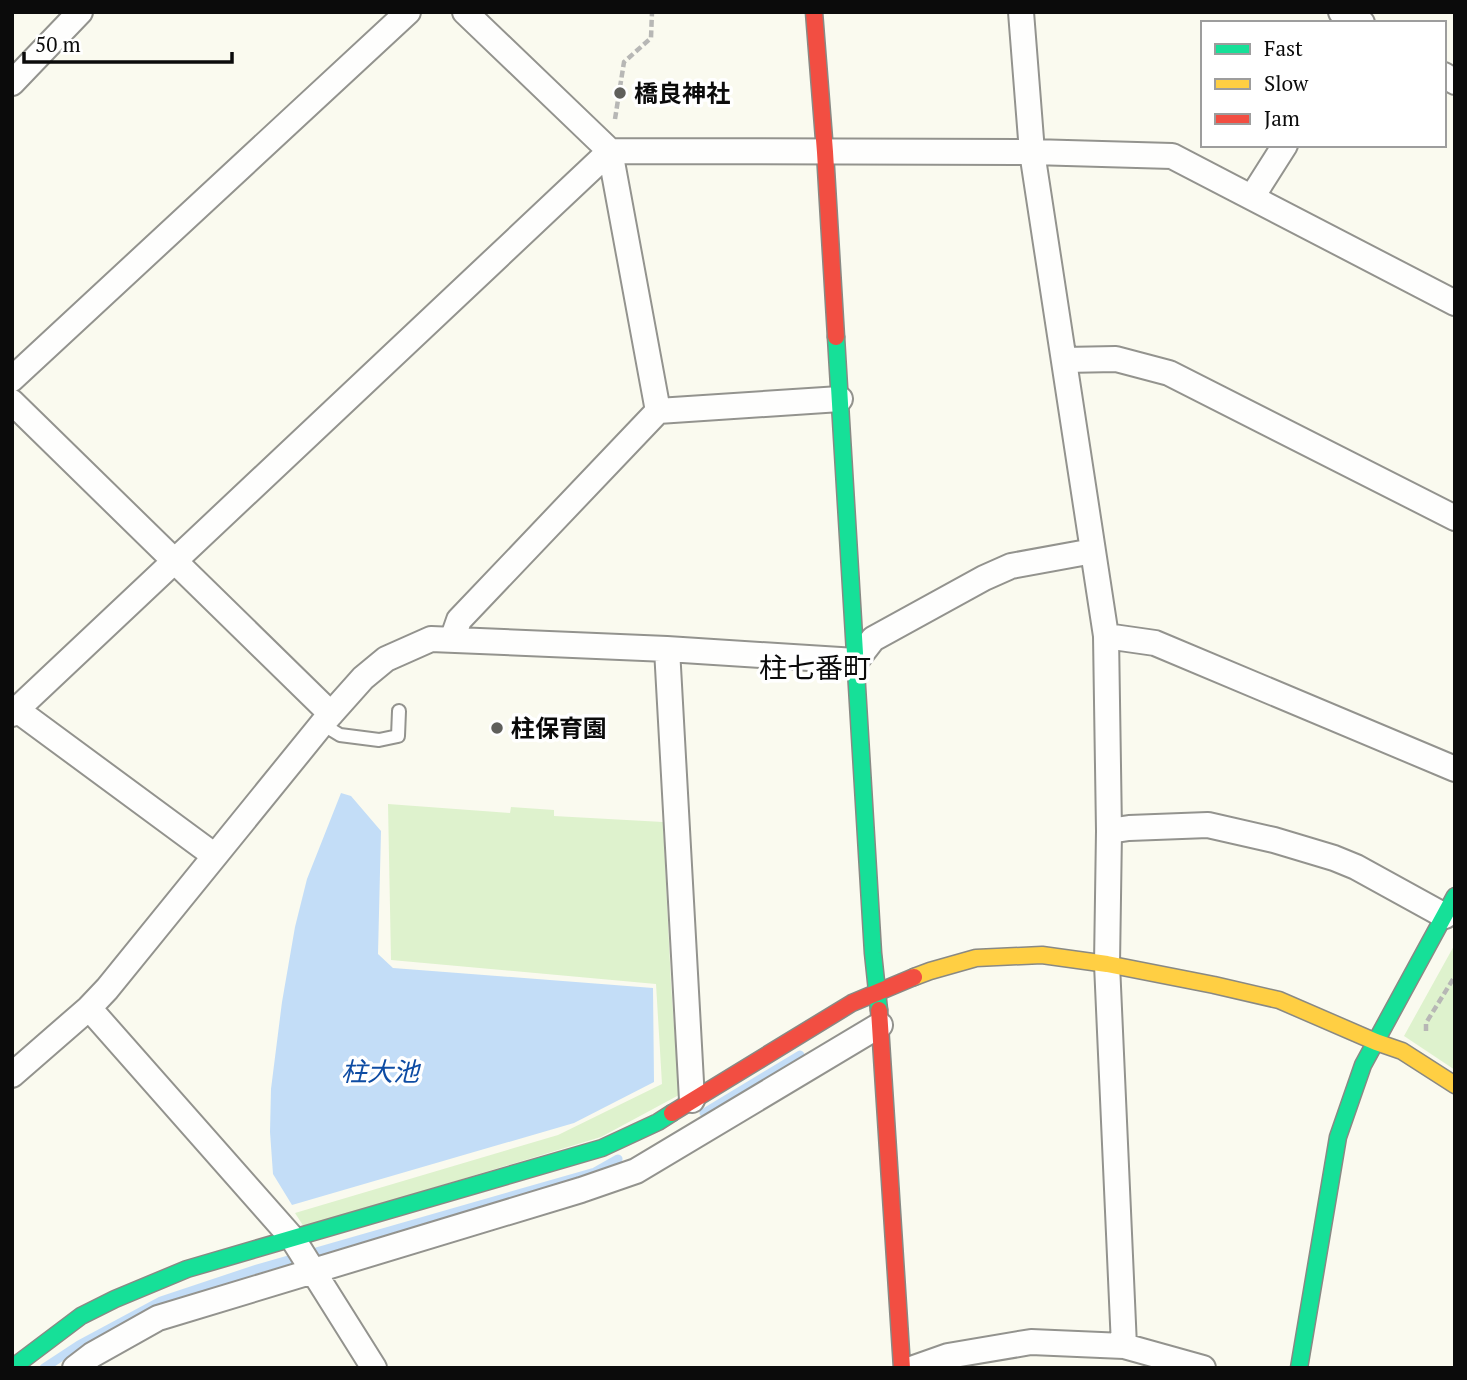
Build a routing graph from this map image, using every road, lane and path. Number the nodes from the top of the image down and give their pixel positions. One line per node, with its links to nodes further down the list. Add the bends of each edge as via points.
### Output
1 (80, 12): 9 (street)
2 (408, 12): 17 (street)
3 (465, 12): 11 (street)
4 (652, 12): 11 (path, via 651,38 624,62)
5 (814, 12): 12 (street)
6 (1021, 12): 13 (street)
7 (1340, 12): 8 (street)
8 (1359, 21)
9 (12, 83)
10 (1284, 147): 14 (street)
11 (610, 151): 12 (street); 20 (street); 23 (street)
12 (825, 152): 13 (street); 18 (street)
13 (1032, 152): 14 (street, via 1172,156); 16 (street)
14 (1252, 197): 15 (street)
15 (1455, 303)
16 (1064, 360): 21 (street, via 1116,359 1169,373); 22 (street)
17 (12, 380)
18 (840, 399): 20 (street); 27 (street)
19 (12, 402): 23 (street)
20 (658, 411): 25 (street, via 459,620)
21 (1455, 518)
22 (1093, 551): 24 (street); 27 (street, via 1011,566 984,578 873,639)
23 (174, 561): 29 (street); 30 (street)
24 (1106, 636): 31 (street, via 1155,643); 32 (street)
25 (452, 640): 26 (street); 30 (street, via 431,639 386,659)
26 (667, 649): 27 (street); 44 (street)
27 (856, 661): 37 (street)
28 (399, 711): 30 (lane, via 398,736 379,740 340,735)
29 (15, 712): 33 (street)
30 (327, 719): 33 (street)
31 (1455, 769)
32 (1109, 831): 34 (street, via 1208,825 1334,858); 35 (street)
33 (215, 856): 38 (street)
34 (1450, 906): 41 (street)
35 (1107, 964): 37 (street, via 1042,955 976,958); 41 (street, via 1279,1000); 47 (street)
36 (1455, 976): 40 (path, via 1426,1023)
37 (878, 992): 39 (street); 44 (street, via 852,1003)
38 (89, 1008): 42 (street); 45 (street)
39 (880, 1025): 46 (street, via 636,1171); 51 (street)
40 (1426, 1033)
41 (1376, 1042): 43 (street, via 1402,1051); 54 (street, via 1363,1065 1338,1137)
42 (12, 1075)
43 (1455, 1085)
44 (692, 1100): 45 (street, via 659,1122 602,1148)
45 (293, 1239): 46 (street); 48 (street, via 187,1269 115,1299 82,1315)
46 (314, 1272): 49 (street, via 158,1318); 50 (street)
47 (1124, 1346): 52 (street, via 1031,1342 948,1356); 53 (street)
48 (12, 1368)
49 (75, 1368)
50 (374, 1368)
51 (902, 1368)
52 (914, 1368)
53 (1203, 1368)
54 (1299, 1368)

